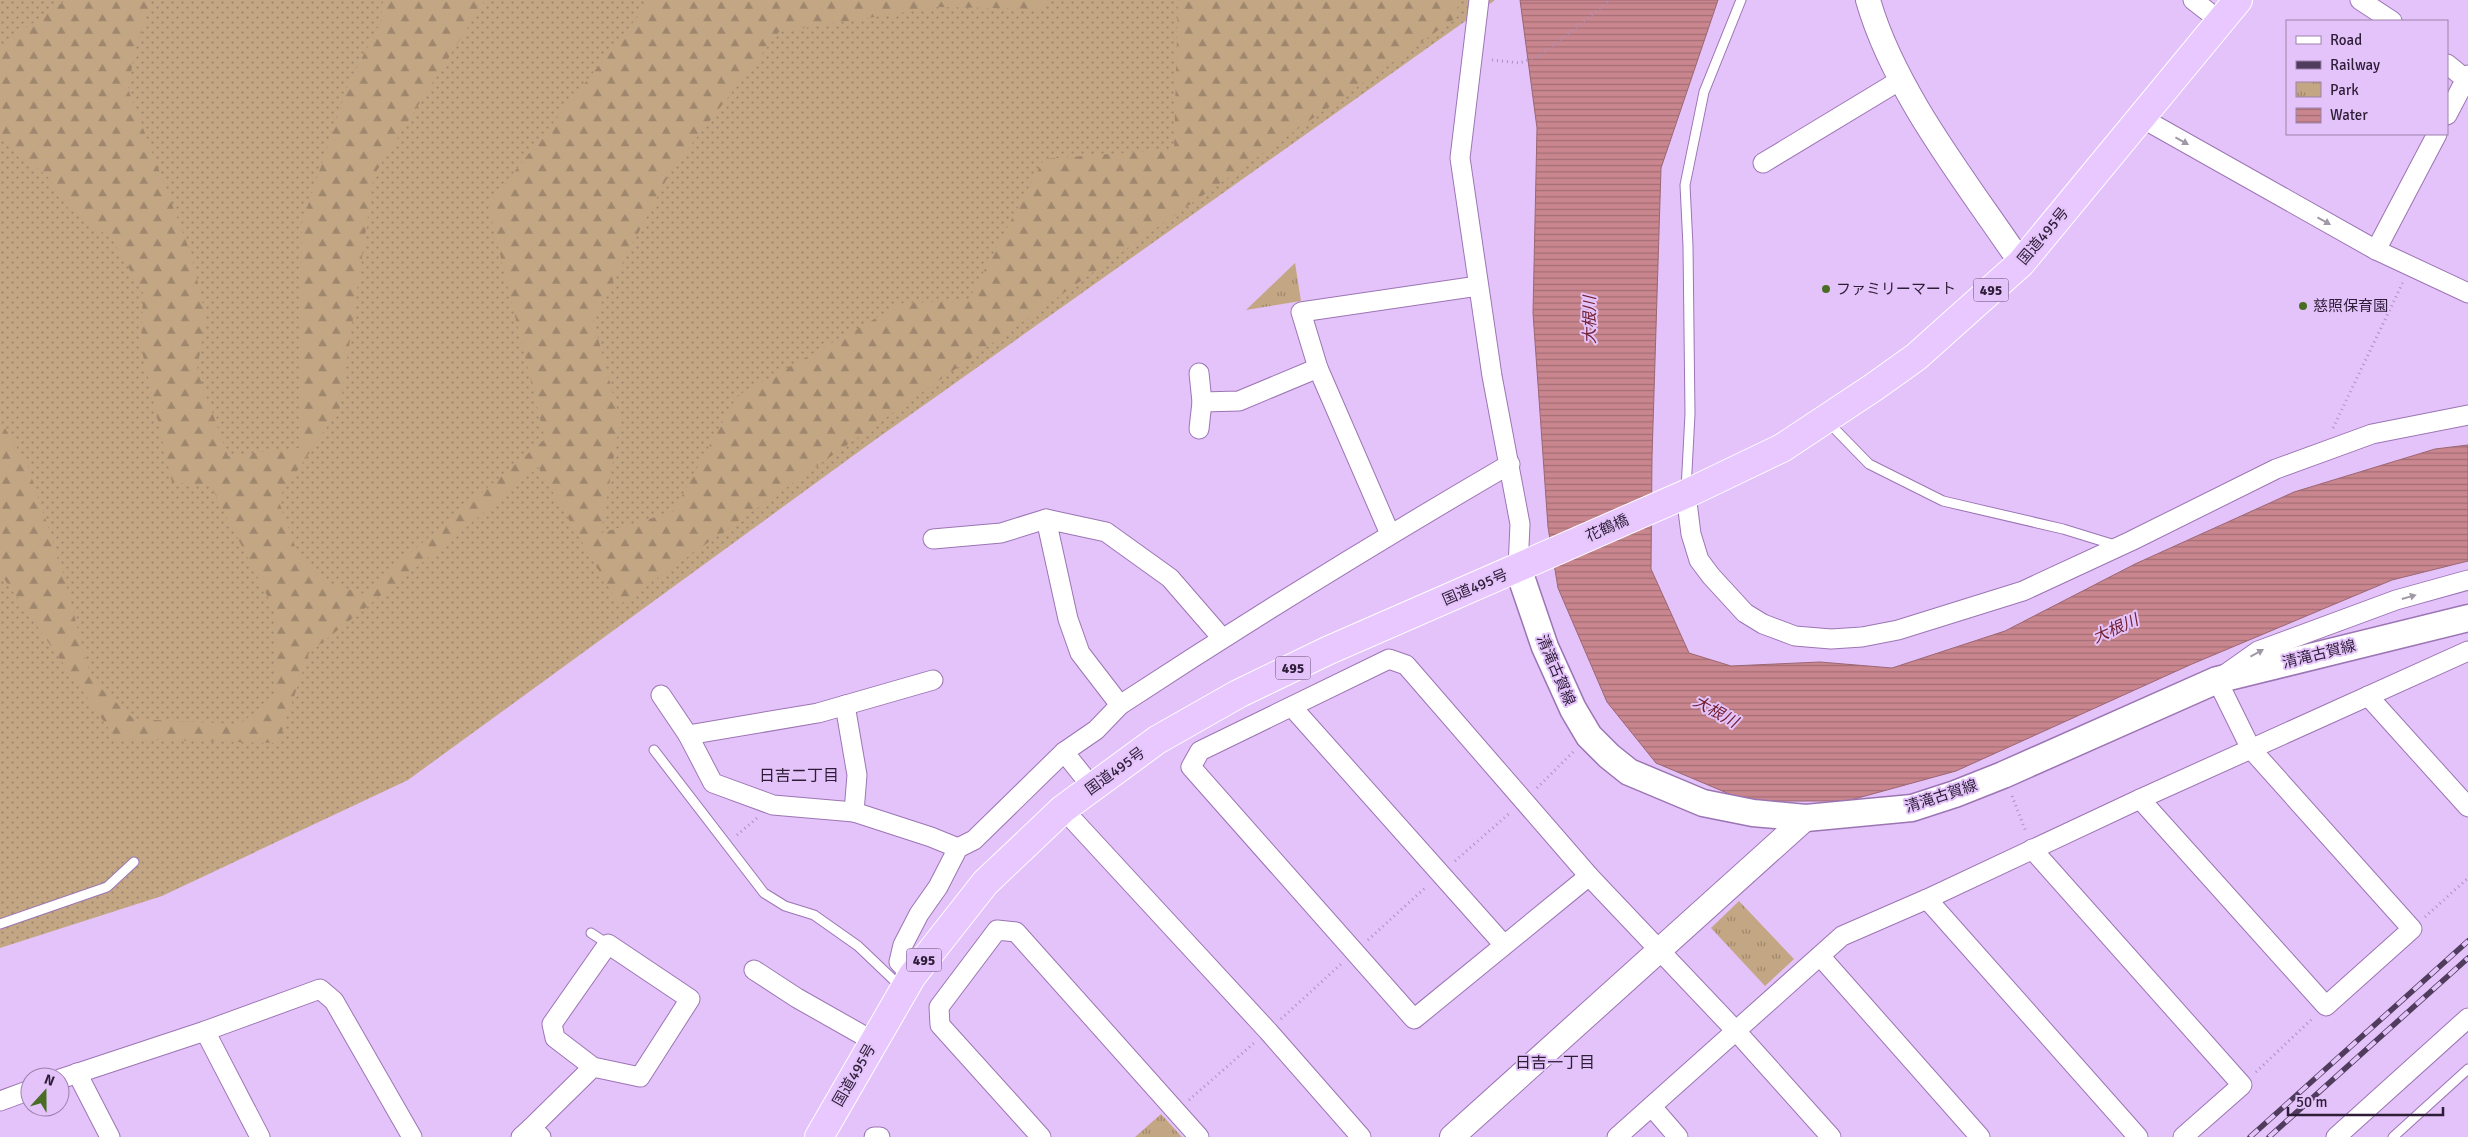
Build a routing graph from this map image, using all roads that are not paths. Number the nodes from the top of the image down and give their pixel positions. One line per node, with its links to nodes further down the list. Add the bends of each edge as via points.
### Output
1 (1478, 0): 18 (street, via 1460,158)
2 (1742, 0): 27 (lane, via 1704,92 1685,185 1690,405)
3 (1868, 0): 11 (street, via 1872,16)
4 (2193, 0): 8 (street)
5 (2238, 0): 8 (highway, 国道495号 / 495)
6 (2360, 0): 7 (street)
7 (2390, 20)
8 (2220, 21): 13 (highway, 国道495号 / 495)
9 (2448, 65): 10 (street)
10 (2467, 78): 12 (street)
11 (1902, 79): 15 (street); 17 (street, via 1936,137)
12 (2448, 113)
13 (2140, 117): 16 (street, one-way to 16); 17 (highway, 国道495号 / 495)
14 (2436, 135): 16 (street)
15 (1763, 163)
16 (2376, 250): 19 (street)
17 (2021, 263): 24 (highway, 国道495号 / 495, via 1916,357)
18 (1478, 286): 20 (street, via 1301,312); 26 (street)
19 (2468, 293)
20 (1318, 368): 22 (street, via 1239,401); 29 (street)
21 (1199, 373): 22 (street)
22 (1202, 402): 25 (street)
23 (2468, 415): 31 (street, via 2372,434 2276,469)
24 (1826, 420): 27 (highway, 国道495号 / 495, via 1782,448); 31 (lane, via 1869,464 1943,501 2063,529)
25 (1199, 429)
26 (1510, 464): 29 (street); 32 (street)
27 (1680, 496): 31 (street, via 1699,560 1710,576 1745,613 1795,636 1854,637 1898,630 2023,590); 32 (highway, 花鶴橋 / 495)
28 (1046, 519): 30 (street, via 1001,533); 35 (street, via 1106,532 1170,578); 42 (street, via 1068,620 1080,653)
29 (1390, 534): 35 (street)
30 (933, 539)
31 (2119, 546)
32 (1529, 563): 48 (highway, 国道495号 / 495, via 1327,651 1238,694 1157,740); 53 (main road, 清滝古賀線, via 1545,647 1589,736 1609,756 1629,772 1703,803 1753,813)
33 (2468, 580): 38 (street, one-way to 33, via 2258,651 2396,600)
34 (2468, 618): 38 (main road, 清滝古賀線)
35 (1222, 638): 42 (street)
36 (2468, 651): 40 (street)
37 (934, 680): 41 (street)
38 (2216, 680): 45 (street); 53 (main road, 清滝古賀線, via 2003,775 1912,808)
39 (661, 695): 44 (street)
40 (2368, 696): 45 (street); 50 (street)
41 (845, 705): 44 (street, via 818,713); 52 (street, via 857,775)
42 (1120, 705): 47 (street, via 1096,730)
43 (1292, 707): 57 (street, via 1389,659 1406,664); 62 (street); 62 (street, via 1200,751 1192,767 1414,1019)
44 (688, 735): 52 (street, via 713,783 773,805)
45 (2251, 749): 49 (street); 49 (street, via 2412,929 2326,1006)
46 (654, 750): 66 (lane, via 764,893 785,906 814,916)
47 (1064, 752): 48 (street); 54 (street, via 974,840)
48 (1092, 787): 51 (highway, 国道495号 / 495)
49 (2140, 798): 55 (street)
50 (2468, 807)
51 (1063, 809): 66 (highway, 国道495号 / 495, via 985,883); 87 (street)
52 (854, 812): 54 (street, via 931,836)
53 (1806, 818): 63 (street)
54 (958, 848): 66 (street, via 903,945 899,962)
55 (2032, 849): 58 (street); 94 (street, via 2242,1085)
56 (134, 862): 59 (lane, via 107,887)
57 (1589, 876): 62 (street); 63 (street)
58 (1927, 899): 64 (street, via 1842,936); 93 (street)
59 (0, 924)
60 (591, 933): 61 (lane)
61 (608, 944): 71 (street, via 552,1024 555,1038); 71 (street, via 690,999 640,1076)
62 (1504, 945)
63 (1659, 950): 69 (street); 88 (street)
64 (1820, 956): 69 (street); 92 (street)
65 (754, 970): 70 (street)
66 (908, 982): 70 (highway, 国道495号 / 495)
67 (2468, 1018): 95 (street)
68 (205, 1031): 73 (street); 80 (street); 81 (street, via 320,989 334,1002)
69 (1736, 1032): 77 (street); 91 (street)
70 (873, 1041): 82 (highway, 国道495号 / 495)
71 (592, 1067): 78 (street)
72 (2468, 1069): 96 (lane)
73 (70, 1076)
74 (70, 1077): 79 (street)
75 (20, 1094): 76 (street)
76 (0, 1101)
77 (1652, 1107): 89 (street); 90 (street)
78 (531, 1134)
79 (110, 1137)
80 (260, 1137)
81 (412, 1137)
82 (819, 1137)
83 (874, 1137): 84 (street)
84 (880, 1137)
85 (1041, 1137): 86 (street, via 940,1025 939,1007 997,930 1016,932)
86 (1199, 1137)
87 (1361, 1137)
88 (1452, 1137)
89 (1617, 1137)
90 (1678, 1137)
91 (1831, 1137)
92 (1980, 1137)
93 (2138, 1137)
94 (2183, 1137)
95 (2336, 1137)
96 (2392, 1137)

